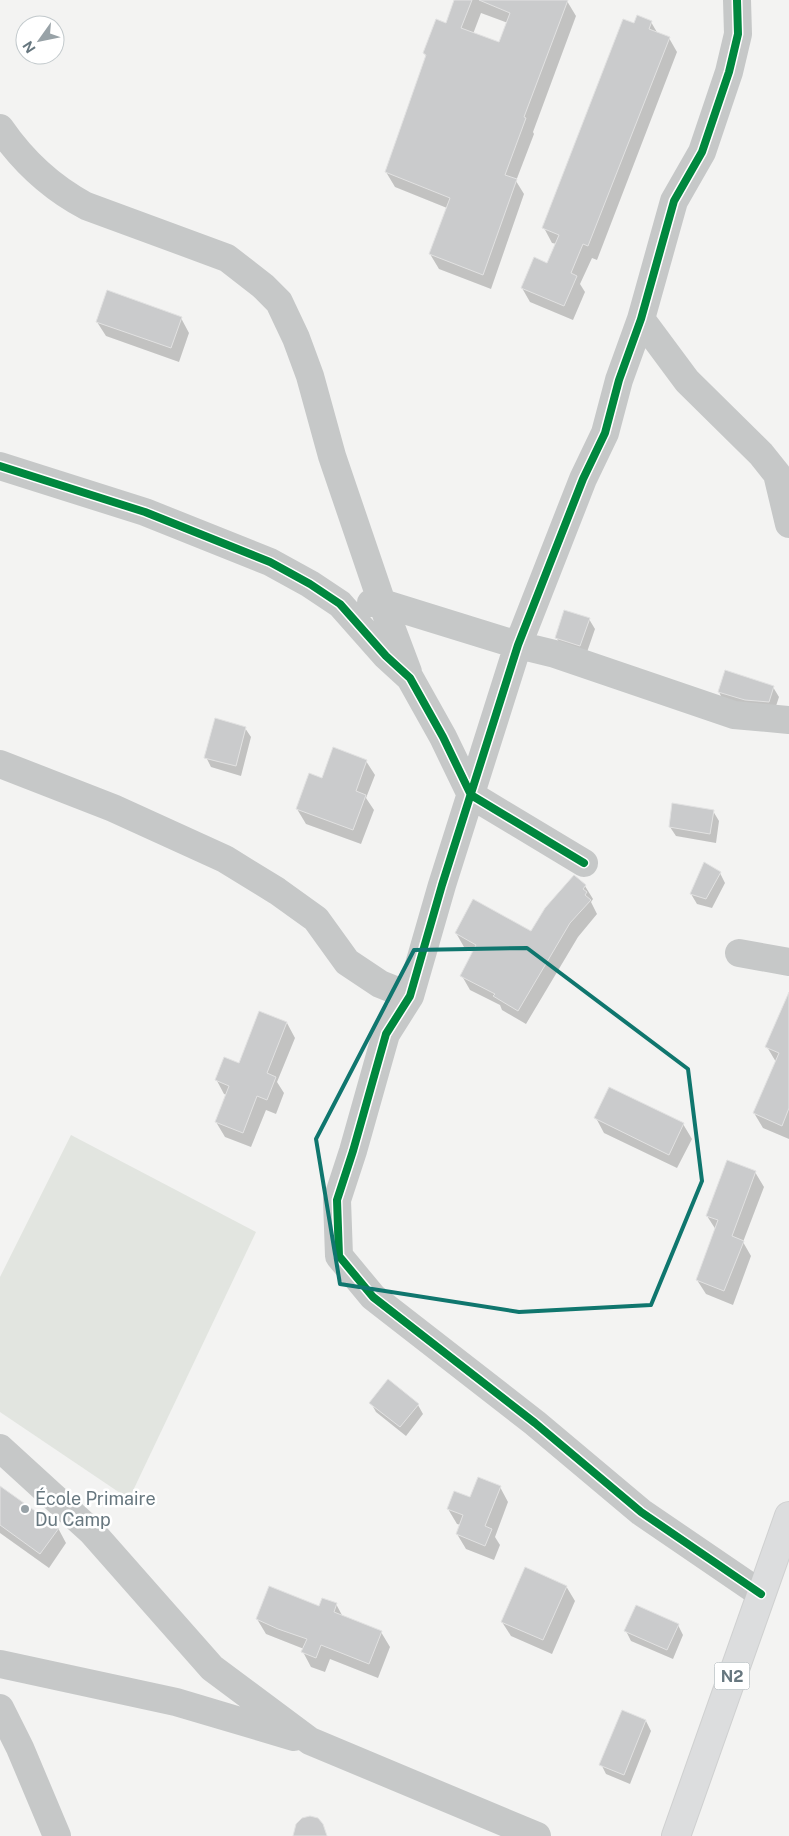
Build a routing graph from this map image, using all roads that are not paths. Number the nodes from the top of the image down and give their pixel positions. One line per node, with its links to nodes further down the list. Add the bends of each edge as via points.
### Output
1 (737, 0): 3 (street, via 738,34 729,72 702,152 674,201)
2 (0, 128): 7 (street, via 40,174 66,196 227,258 279,302 310,376 332,456)
3 (641, 319): 5 (street, via 686,380); 9 (street, via 619,380 605,433 583,479)
4 (0, 466): 8 (street, via 145,512 270,562)
5 (783, 477): 6 (street)
6 (789, 524)
7 (382, 603): 8 (street); 9 (street); 10 (street)
8 (340, 604): 10 (street)
9 (518, 645): 11 (street, via 556,654 734,715); 13 (street)
10 (410, 678): 13 (street)
11 (789, 720)
12 (0, 764): 17 (street, via 113,808 225,859 316,919 347,962 380,984)
13 (471, 795): 14 (street); 17 (street)
14 (584, 863)
15 (739, 953): 16 (street)
16 (789, 962)
17 (410, 996): 20 (street, via 386,1034 337,1200 339,1256 373,1297 535,1423 641,1512)
18 (0, 1448): 23 (street, via 92,1532 212,1668)
19 (789, 1516): 20 (highway, N2)
20 (761, 1594): 26 (highway, N2)
21 (0, 1664): 23 (street, via 176,1702)
22 (0, 1708): 24 (street)
23 (310, 1741): 25 (street)
24 (57, 1836)
25 (538, 1836)
26 (676, 1836)

